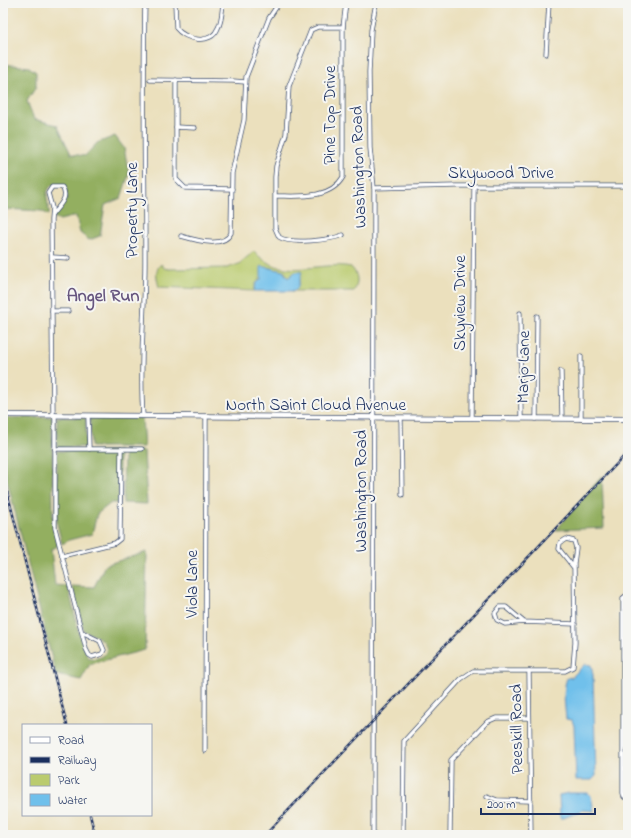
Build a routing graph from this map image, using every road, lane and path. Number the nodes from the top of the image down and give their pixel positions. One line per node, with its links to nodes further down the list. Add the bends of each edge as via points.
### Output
1 (145, 3): 37 (street, Property Lane, via 145,262 140,387)
2 (175, 3): 3 (street, via 176,28 186,38 197,39 210,37 216,33)
3 (223, 3)
4 (280, 3): 12 (street, via 269,18)
5 (346, 3): 8 (street, Pine Top Drive)
6 (376, 3): 17 (street, Washington Road, via 371,30 369,72 370,148)
7 (549, 3): 9 (street)
8 (343, 27): 19 (street, via 318,27 311,30 308,37 289,86 286,134 276,166); 19 (street, Pine Top Drive, via 343,177 334,187 318,194)
9 (546, 54)
10 (150, 80): 11 (street)
11 (176, 80): 12 (street); 13 (street)
12 (245, 82): 18 (street, via 244,120 233,166)
13 (176, 127): 14 (street); 18 (street, via 176,179 180,185 185,188)
14 (195, 128)
15 (628, 186): 16 (street, Skywood Drive)
16 (474, 187): 17 (street, Skywood Drive); 41 (street, Skyview Drive)
17 (374, 188): 39 (street, Washington Road)
18 (232, 189): 22 (street, via 231,233 227,239 219,242)
19 (276, 196): 21 (street, via 275,228 277,235 283,240 288,242 332,239)
20 (52, 215): 20 (street, via 48,193 52,187 62,187 65,199); 23 (street)
21 (343, 235)
22 (181, 236)
23 (52, 257): 24 (street); 25 (street)
24 (68, 258)
25 (52, 311): 26 (street); 35 (street)
26 (68, 311)
27 (520, 314): 42 (street)
28 (537, 316): 44 (street, Marjo Lane)
29 (628, 335): 31 (street)
30 (581, 356): 45 (street)
31 (628, 363): 33 (street)
32 (561, 371): 43 (street)
33 (628, 376)
34 (3, 415): 35 (street, North Saint Cloud Avenue)
35 (54, 415): 36 (street, North Saint Cloud Avenue); 47 (street)
36 (88, 416): 37 (street, North Saint Cloud Avenue); 48 (street)
37 (143, 416): 38 (street, North Saint Cloud Avenue)
38 (206, 417): 39 (street, North Saint Cloud Avenue); 68 (street, Viola Lane)
39 (374, 418): 40 (street, North Saint Cloud Avenue); 72 (street, Washington Road)
40 (401, 418): 41 (street, North Saint Cloud Avenue); 51 (street)
41 (472, 418): 42 (street, North Saint Cloud Avenue)
42 (521, 418): 44 (street, North Saint Cloud Avenue)
43 (562, 418): 44 (street, North Saint Cloud Avenue); 45 (street, North Saint Cloud Avenue)
44 (536, 419)
45 (581, 419): 46 (street, North Saint Cloud Avenue)
46 (628, 419)
47 (55, 449): 48 (street); 52 (street, via 55,524)
48 (89, 449): 49 (street)
49 (121, 449): 50 (street); 52 (street, via 120,539)
50 (142, 449)
51 (402, 495)
52 (62, 556): 59 (street)
53 (574, 568): 53 (street, via 576,546 574,541 566,539 560,542 559,550); 56 (street)
54 (628, 594): 57 (street, via 623,598)
55 (524, 622): 55 (street, via 506,607 495,613 496,618 502,623); 56 (street)
56 (575, 624): 62 (street, via 574,664 570,669)
57 (622, 627): 58 (street); 60 (street)
58 (628, 627)
59 (82, 632): 59 (street, via 89,655 97,657 102,654 104,650 100,641)
60 (622, 657): 61 (street); 63 (street)
61 (628, 657)
62 (529, 671): 65 (street, Peeskill Road); 73 (street, via 473,671 466,674 407,735 403,747)
63 (622, 686): 64 (street); 66 (street)
64 (628, 686)
65 (529, 718): 71 (street, Peeskill Road); 74 (street, via 496,718 487,722 451,760)
66 (622, 722): 67 (street); 70 (street, via 623,793 624,797)
67 (628, 722)
68 (205, 751)
69 (487, 796): 71 (street, via 497,800)
70 (628, 798)
71 (531, 801): 75 (street, Peeskill Road)
72 (373, 835)
73 (403, 835)
74 (450, 835)
75 (531, 835)

